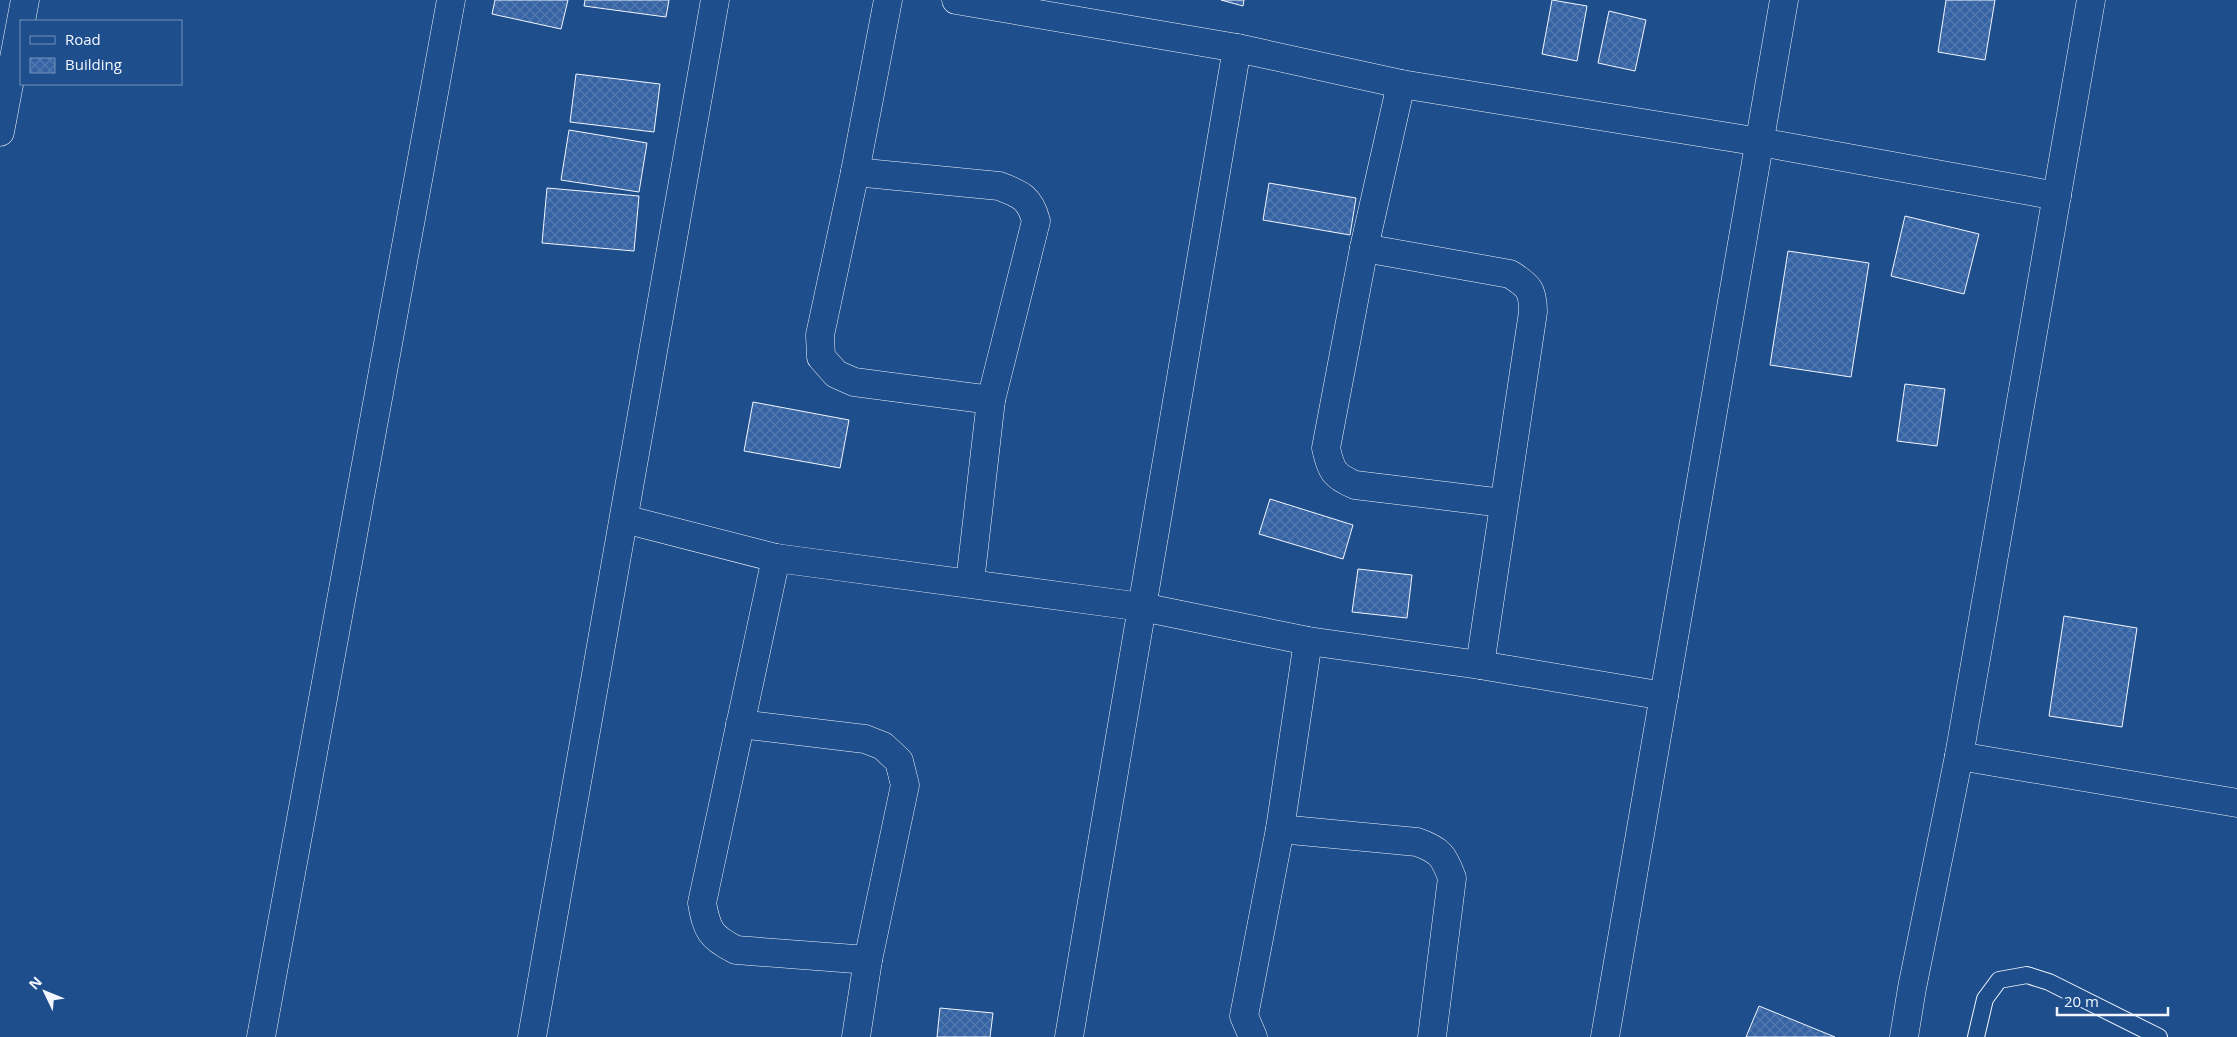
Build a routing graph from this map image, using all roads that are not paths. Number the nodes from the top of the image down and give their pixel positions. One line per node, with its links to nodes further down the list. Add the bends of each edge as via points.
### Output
1 (25, 0): 8 (street)
2 (451, 0): 31 (street)
3 (715, 0): 19 (street)
4 (888, 0): 14 (street)
5 (956, 0): 10 (street)
6 (1784, 0): 13 (street)
7 (2091, 0): 15 (street)
8 (21, 20)
9 (20, 26): 12 (street)
10 (1237, 48): 11 (street); 22 (street)
11 (1401, 84): 13 (street); 16 (street)
12 (0, 132)
13 (1760, 142): 15 (street); 25 (street)
14 (855, 172): 17 (street, via 820,335 821,357 836,374 854,382); 17 (street, via 999,186 1017,192 1032,206 1036,221)
15 (2057, 196): 27 (street)
16 (1364, 248): 18 (street, via 1510,274 1533,294 1533,312); 18 (street, via 1326,448 1330,466 1337,477 1356,485)
17 (991, 400): 21 (street)
18 (1503, 503): 24 (street)
19 (624, 519): 20 (street); 32 (street)
20 (776, 558): 21 (street); 26 (street)
21 (970, 582): 22 (street)
22 (1142, 607): 23 (street); 34 (street)
23 (1308, 641): 24 (street); 29 (street)
24 (1480, 665): 25 (street)
25 (1664, 696): 37 (street)
26 (740, 724): 30 (street, via 865,739 883,746 899,761 905,785); 30 (street, via 702,903 706,925 718,941 736,950)
27 (1959, 756): 28 (street); 38 (street)
28 (2237, 803)
29 (1280, 829): 35 (street, via 1244,1016); 36 (street, via 1417,842 1436,848 1445,860 1452,878)
30 (868, 960): 33 (street)
31 (261, 1037)
32 (532, 1037)
33 (856, 1037)
34 (1069, 1037)
35 (1252, 1037)
36 (1432, 1037)
37 (1605, 1037)
38 (1904, 1037)
39 (1976, 1037): 40 (lane, via 1984,999 1999,980 2027,975 2049,982)
40 (2159, 1037)

